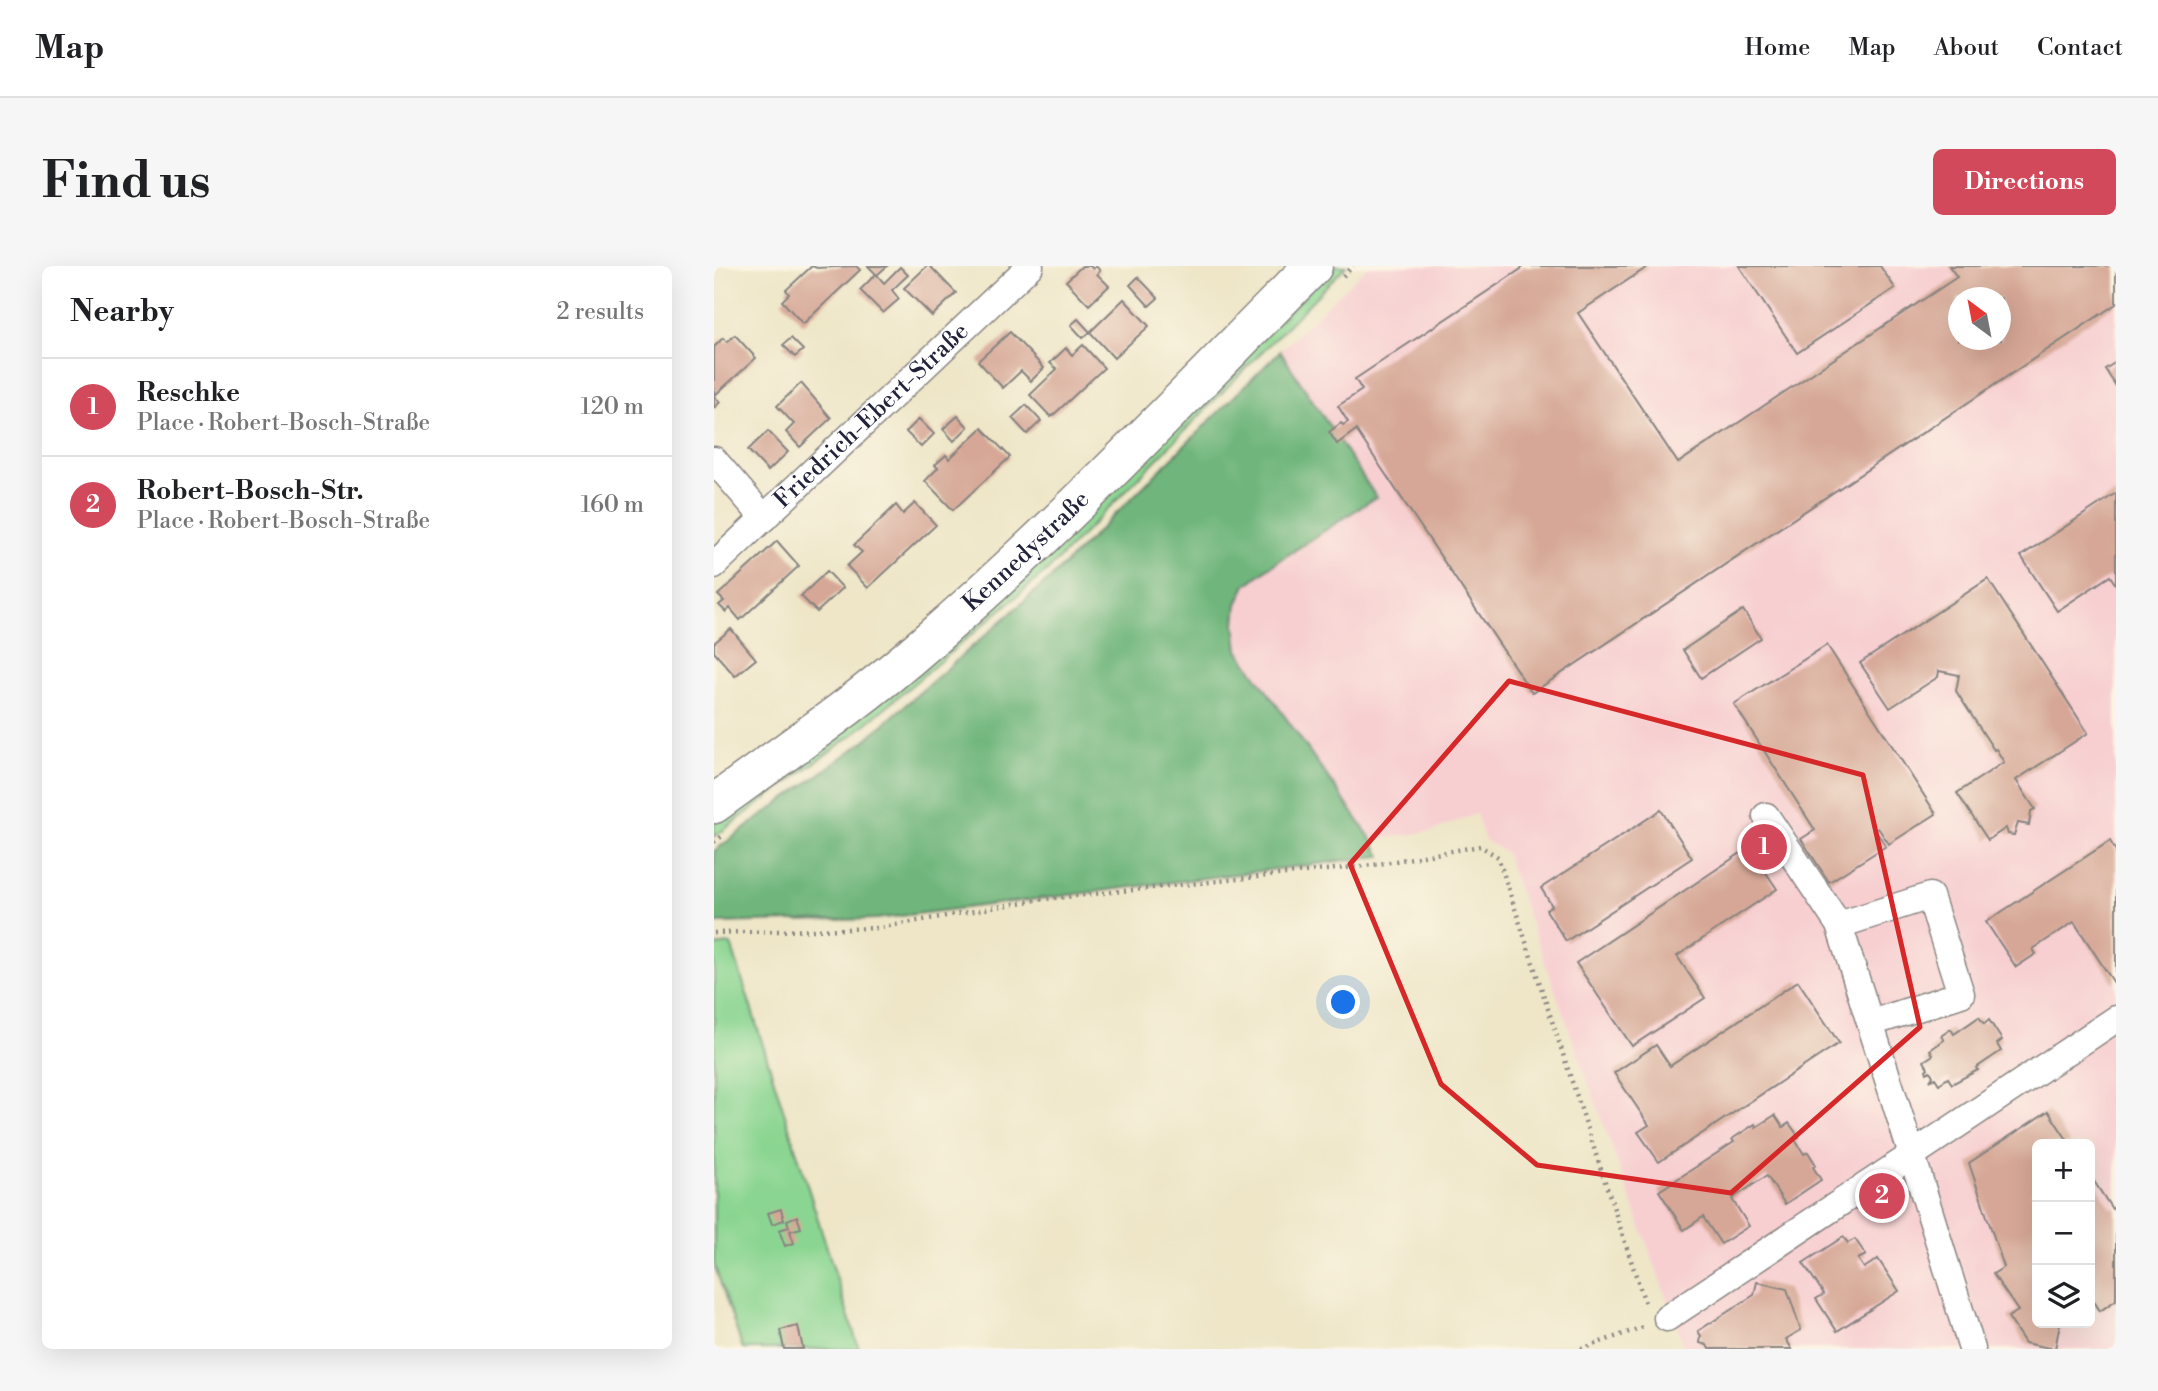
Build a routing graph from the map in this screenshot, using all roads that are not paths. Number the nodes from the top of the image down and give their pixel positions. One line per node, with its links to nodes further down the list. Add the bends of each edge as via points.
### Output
1 (1030, 266): 4 (street, Friedrich-Ebert-Straße)
2 (1313, 266): 6 (main road, Kennedystraße, via 1023,555 924,645)
3 (714, 460): 4 (street)
4 (764, 517): 5 (street, Friedrich-Ebert-Straße)
5 (714, 565)
6 (714, 804)
7 (1766, 816): 8 (street)
8 (1839, 925): 10 (street); 10 (street, via 1930,896 1961,994)
9 (2116, 1019): 11 (street)
10 (1871, 1023): 11 (street)
11 (1912, 1155): 12 (street); 13 (street)
12 (1659, 1321)
13 (1972, 1349)

